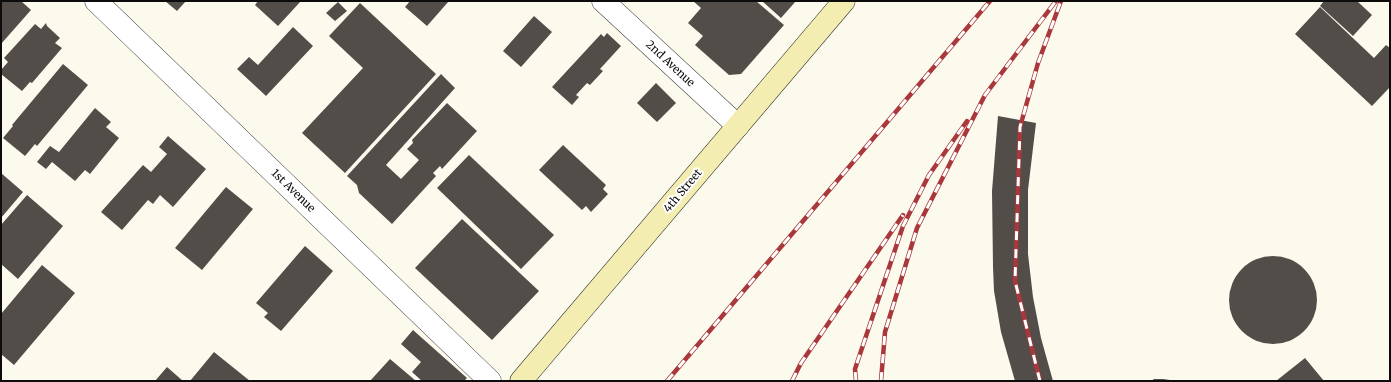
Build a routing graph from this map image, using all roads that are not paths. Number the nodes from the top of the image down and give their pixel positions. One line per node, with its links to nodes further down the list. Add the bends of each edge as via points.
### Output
1 (96, 1): 5 (street, 1st Avenue)
2 (603, 1): 4 (street, 2nd Avenue)
3 (844, 1): 4 (main road, 4th Street)
4 (738, 126): 6 (main road, 4th Street)
5 (490, 381)
6 (521, 381)

